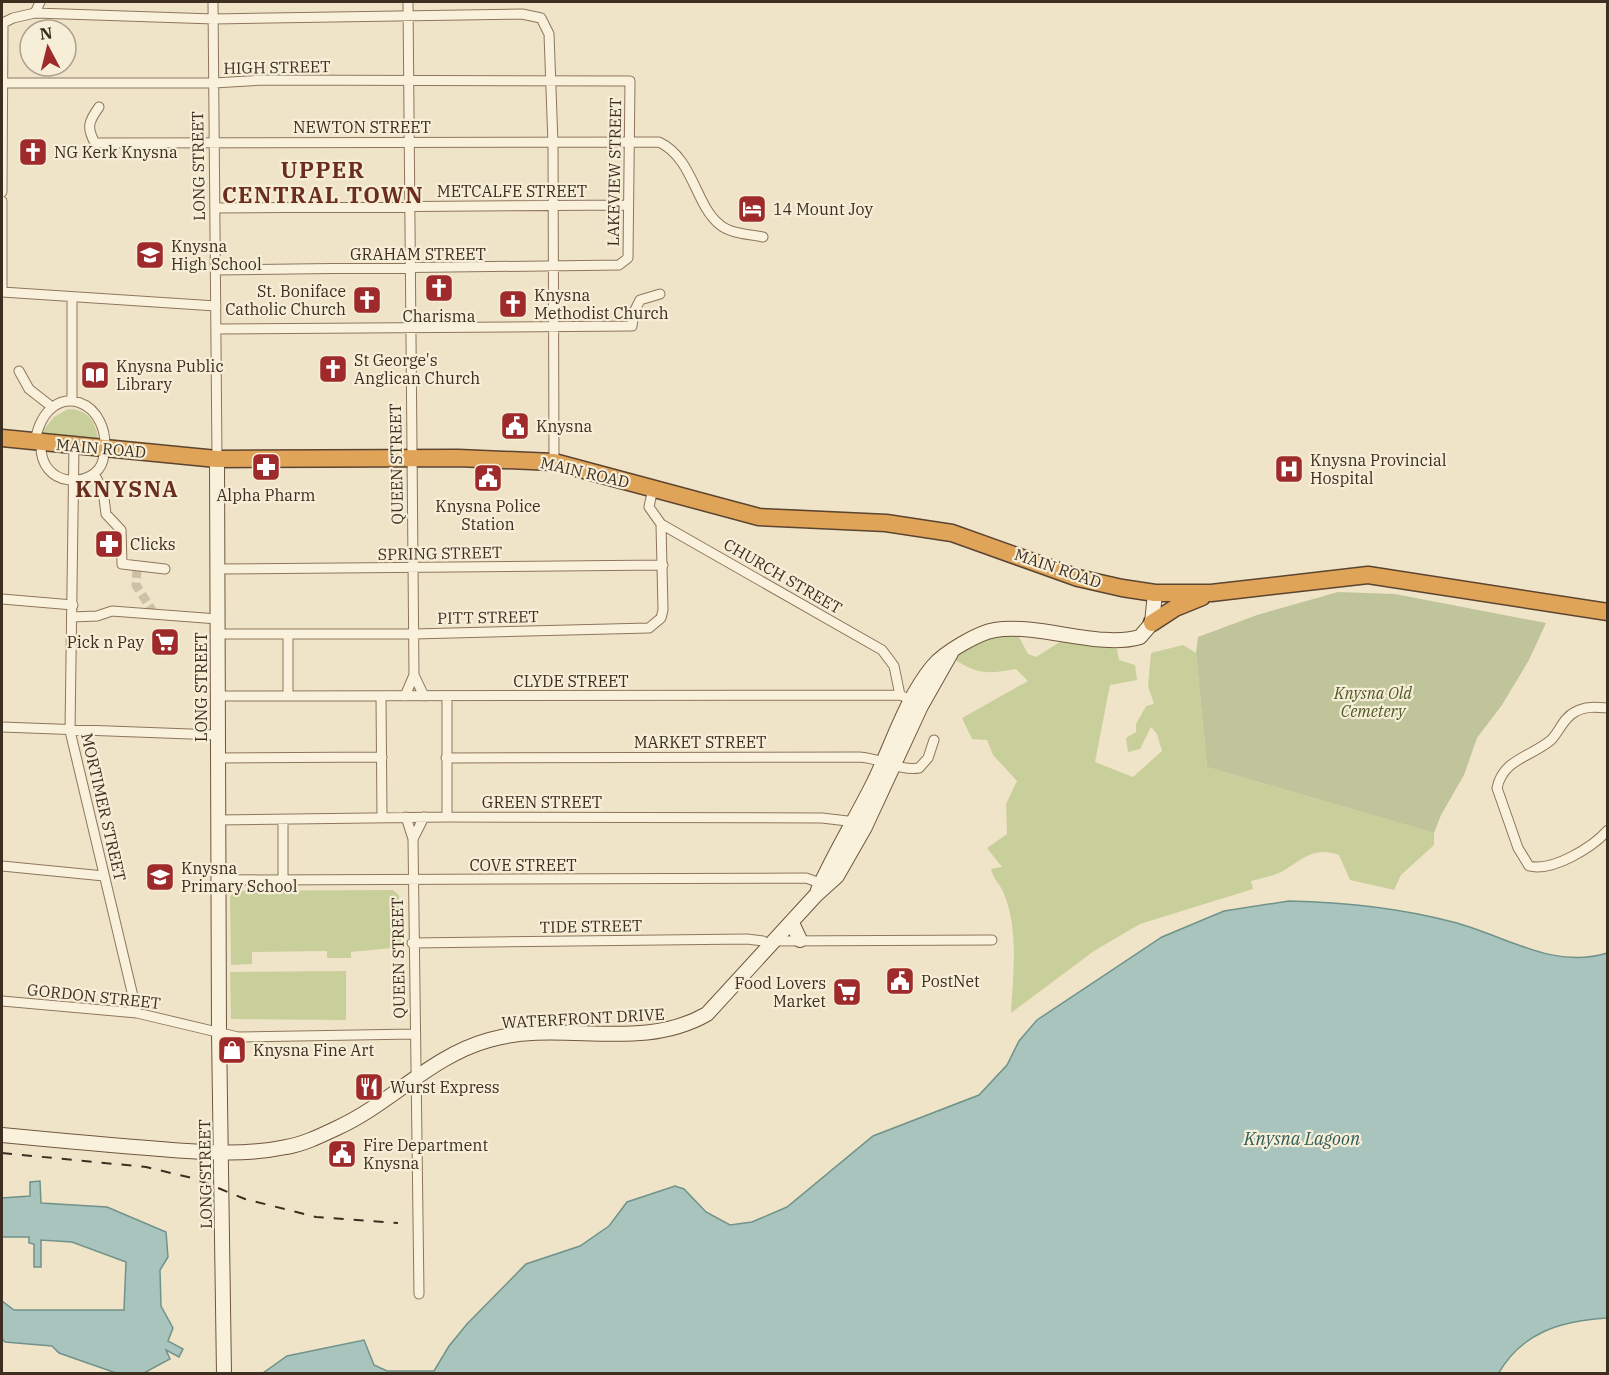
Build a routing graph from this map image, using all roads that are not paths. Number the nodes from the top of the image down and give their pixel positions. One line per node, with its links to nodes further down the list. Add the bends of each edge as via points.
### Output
1 (40, 2): 4 (street)
2 (213, 2): 6 (street, LONG STREET)
3 (408, 2): 5 (street, QUEEN STREET)
4 (35, 13): 6 (street); 8 (street, via 3,23)
5 (407, 16): 6 (street); 7 (street, QUEEN STREET); 10 (street, via 541,18 548,26)
6 (214, 19): 9 (street, LONG STREET)
7 (410, 82): 9 (street, HIGH STREET); 10 (street, HIGH STREET); 12 (street, QUEEN STREET)
8 (2, 83): 9 (street, HIGH STREET); 16 (street)
9 (214, 83): 13 (street, LONG STREET)
10 (551, 83): 14 (street, LAKEVIEW STREET, via 630,81); 15 (street)
11 (99, 107): 13 (street, NEWTON STREET, via 89,123 95,143)
12 (410, 141): 13 (street, NEWTON STREET); 15 (street, NEWTON STREET); 20 (street, QUEEN STREET)
13 (214, 143): 21 (street, LONG STREET)
14 (630, 143): 15 (street, NEWTON STREET); 18 (street, LAKEVIEW STREET); 22 (street, NEWTON STREET, via 659,142 673,150 716,222 737,232)
15 (553, 144): 19 (street)
16 (2, 192)
17 (2, 201): 27 (street)
18 (628, 205): 19 (street, METCALFE STREET); 23 (street, LAKEVIEW STREET, via 628,258)
19 (553, 206): 20 (street, METCALFE STREET); 25 (street)
20 (411, 207): 21 (street, METCALFE STREET); 24 (street, QUEEN STREET)
21 (215, 208): 26 (street, LONG STREET)
22 (763, 237)
23 (620, 265): 25 (street, GRAHAM STREET)
24 (410, 268): 25 (street, GRAHAM STREET); 26 (street, GRAHAM STREET); 31 (street, QUEEN STREET)
25 (553, 268): 32 (street)
26 (217, 270): 30 (street, LONG STREET)
27 (2, 292): 29 (street)
28 (660, 294): 32 (street, via 640,300 632,326)
29 (72, 297): 30 (street); 35 (street)
30 (216, 306): 33 (street, LONG STREET)
31 (410, 326): 32 (street); 33 (street); 41 (street, QUEEN STREET)
32 (552, 327): 43 (street)
33 (217, 329): 42 (street, LONG STREET)
34 (19, 371): 36 (street, via 29,389)
35 (72, 401): 36 (street); 40 (street, via 96,414 104,431)
36 (52, 406): 38 (street, via 39,423)
37 (2, 438): 38 (highway, MAIN ROAD)
38 (38, 442): 39 (highway, MAIN ROAD); 45 (street, via 47,470 59,478)
39 (74, 445): 40 (highway, MAIN ROAD); 45 (street, MORTIMER STREET)
40 (104, 447): 42 (highway, MAIN ROAD); 44 (street, via 103,460)
41 (411, 458): 42 (highway, MAIN ROAD); 43 (highway, MAIN ROAD); 51 (street, QUEEN STREET)
42 (217, 459): 50 (street, LONG STREET)
43 (554, 462): 46 (highway, MAIN ROAD)
44 (94, 474): 45 (street); 49 (street, via 103,490 106,514 121,530 122,564)
45 (73, 480): 55 (street, MORTIMER STREET)
46 (653, 488): 47 (street, via 649,507); 52 (highway, MAIN ROAD, via 759,517 886,523 952,533 1078,578)
47 (661, 524): 48 (street, PITT STREET); 70 (street, CHURCH STREET, via 882,650)
48 (663, 565): 51 (street, SPRING STREET); 62 (street, PITT STREET, via 663,610 661,618 649,628)
49 (165, 569)
50 (218, 569): 51 (street, SPRING STREET); 58 (street, LONG STREET)
51 (412, 569): 62 (street, QUEEN STREET)
52 (1155, 593): 53 (highway, MAIN ROAD); 59 (street)
53 (1211, 593): 56 (highway, via 1368,575); 59 (highway)
54 (2, 599): 55 (street)
55 (73, 605): 57 (street, MORTIMER STREET)
56 (1608, 612)
57 (72, 617): 58 (street, via 112,611); 73 (street, MORTIMER STREET)
58 (218, 619): 60 (street, LONG STREET)
59 (1152, 623): 70 (street, WATERFRONT DRIVE, via 1132,639 1016,628 993,630 972,638 932,667)
60 (218, 634): 61 (street, PITT STREET); 64 (street, LONG STREET)
61 (288, 634): 62 (street, PITT STREET); 65 (street)
62 (414, 634): 63 (street, QUEEN STREET)
63 (414, 675): 67 (street, QUEEN STREET); 68 (street, QUEEN STREET)
64 (218, 696): 65 (street, CLYDE STREET); 74 (street, LONG STREET)
65 (288, 696): 66 (street, CLYDE STREET)
66 (381, 696): 67 (street, CLYDE STREET); 76 (street)
67 (405, 696): 68 (street, CLYDE STREET)
68 (424, 696): 69 (street, CLYDE STREET)
69 (447, 696): 70 (street, CLYDE STREET); 78 (street)
70 (911, 700): 79 (street, WATERFRONT DRIVE)
71 (1608, 708): 87 (street, via 1582,708 1569,715 1552,738 1505,770 1497,788 1518,848 1529,866 1539,867 1580,853)
72 (2, 727): 73 (street)
73 (70, 731): 74 (street); 90 (street, MORTIMER STREET)
74 (217, 735): 77 (street, LONG STREET)
75 (934, 740): 79 (street, MARKET STREET, via 928,758 919,768 908,770)
76 (382, 757): 77 (street); 83 (street)
77 (217, 758): 84 (street, LONG STREET)
78 (446, 758): 79 (street, MARKET STREET, via 859,757); 82 (street)
79 (889, 762): 86 (street, WATERFRONT DRIVE)
80 (406, 817): 81 (street, GREEN STREET); 83 (street, GREEN STREET); 88 (street, QUEEN STREET)
81 (424, 817): 82 (street, GREEN STREET); 88 (street, QUEEN STREET)
82 (447, 817): 86 (street, GREEN STREET, via 822,818)
83 (382, 818): 85 (street, GREEN STREET)
84 (217, 820): 85 (street, GREEN STREET); 91 (street, LONG STREET)
85 (283, 820): 92 (street)
86 (859, 824): 94 (street, WATERFRONT DRIVE)
87 (1608, 830)
88 (413, 839): 93 (street, QUEEN STREET)
89 (2, 866): 90 (street)
90 (104, 876): 101 (street, MORTIMER STREET)
91 (218, 880): 92 (street, COVE STREET); 102 (street, LONG STREET)
92 (283, 881): 93 (street, COVE STREET)
93 (412, 881): 94 (street, COVE STREET, via 806,878); 98 (street, QUEEN STREET)
94 (822, 888): 95 (street, WATERFRONT DRIVE)
95 (792, 923): 96 (street); 99 (street, WATERFRONT DRIVE)
96 (800, 940): 97 (street, TIDE STREET); 99 (street, TIDE STREET)
97 (992, 940)
98 (412, 943): 99 (street, TIDE STREET, via 747,939); 103 (street, QUEEN STREET)
99 (771, 943): 104 (street, WATERFRONT DRIVE, via 707,1014 673,1030 654,1034 516,1035 489,1039)
100 (2, 1001): 101 (street, GORDON STREET)
101 (137, 1013): 102 (street, GORDON STREET)
102 (219, 1032): 103 (street, GORDON STREET, via 238,1037); 106 (street, LONG STREET)
103 (414, 1034): 104 (street, QUEEN STREET)
104 (415, 1076): 106 (street, WATERFRONT DRIVE, via 340,1127 302,1144 266,1151); 107 (street, QUEEN STREET)
105 (2, 1135): 106 (street, WATERFRONT DRIVE)
106 (220, 1153): 108 (street, LONG STREET)
107 (419, 1294)
108 (224, 1374)

